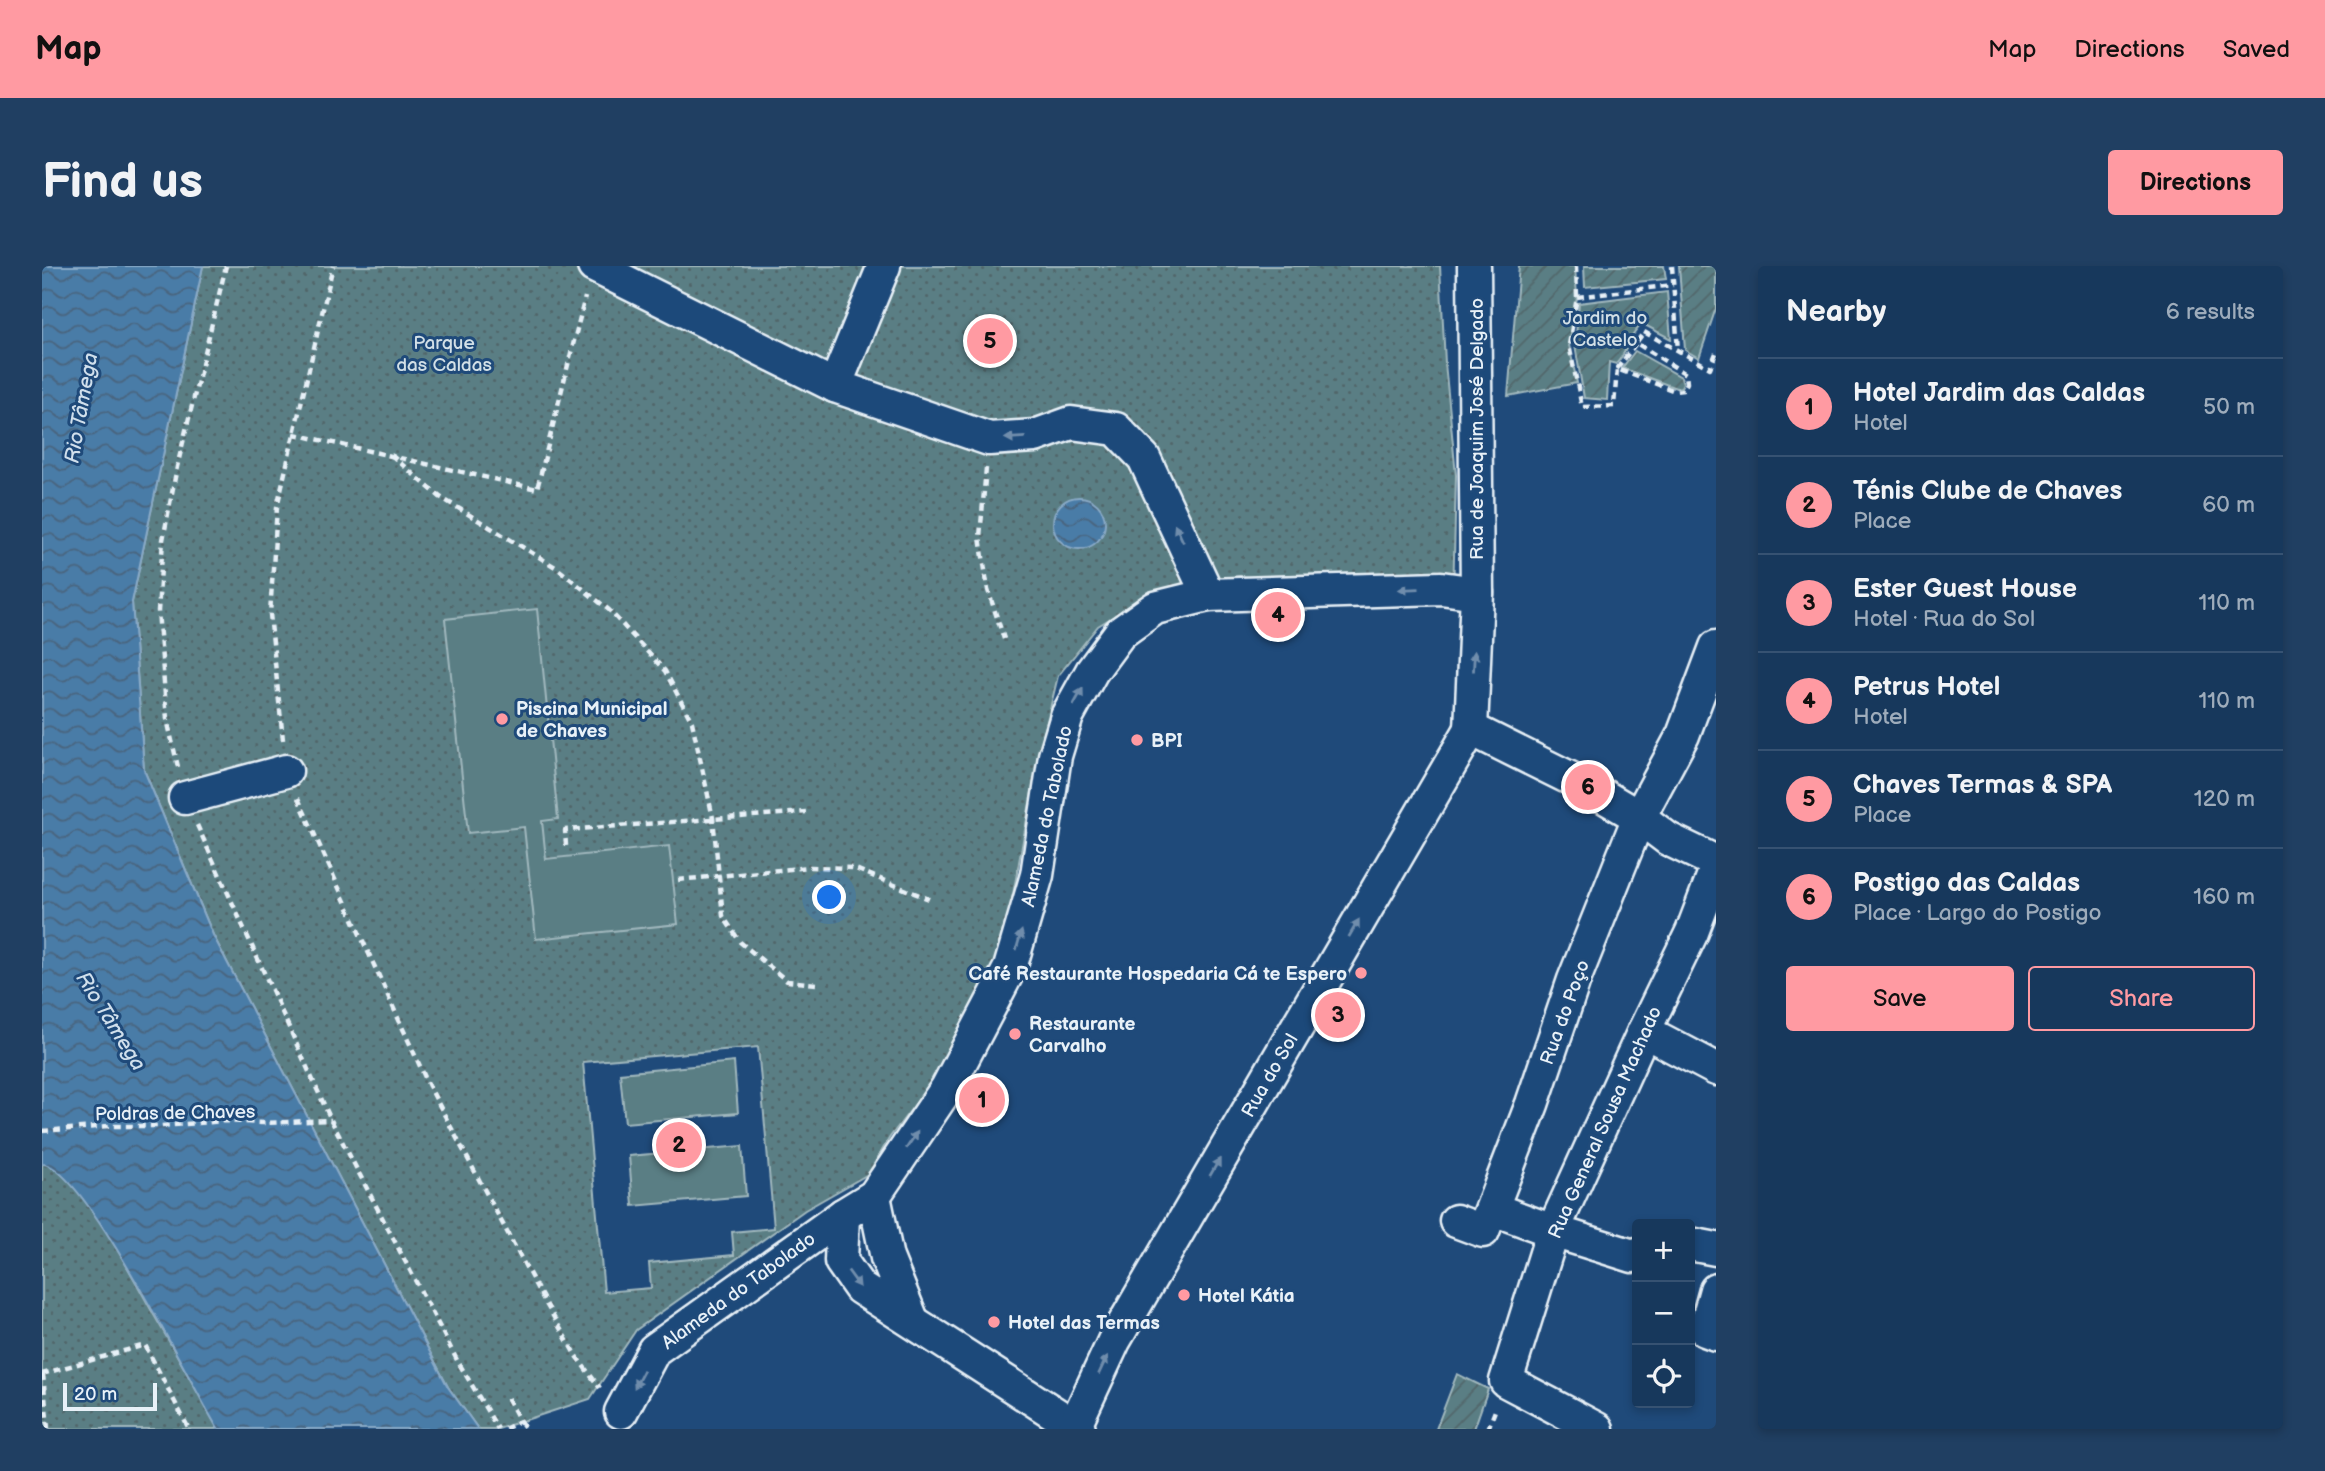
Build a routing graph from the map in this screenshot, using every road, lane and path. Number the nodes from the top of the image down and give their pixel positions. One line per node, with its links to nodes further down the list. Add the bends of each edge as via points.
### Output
1 (226, 266): 24 (path, via 163,540 158,611 167,719)
2 (333, 266): 15 (path)
3 (884, 266): 14 (street)
4 (1474, 266): 18 (street, Rua de Joaquim José Delgado)
5 (1576, 266): 9 (path)
6 (1672, 266): 8 (path)
7 (590, 279): 14 (street); 17 (path, via 537,489)
8 (1673, 285): 9 (path); 11 (path)
9 (1577, 297): 13 (path, via 1569,345 1582,407 1614,406)
10 (1636, 343): 11 (path, via 1644,332); 13 (path); 13 (path, via 1686,374 1683,390)
11 (1678, 351): 12 (path, via 1710,368)
12 (1716, 354)
13 (1617, 369)
14 (835, 386): 16 (street)
15 (294, 434): 17 (path); 23 (path, via 277,507 270,614)
16 (989, 439): 19 (street, one-way to 16, via 1144,458 1116,429 1071,423 1035,436); 20 (path, via 980,537 988,590)
17 (391, 456): 27 (path, via 440,497 557,568 609,610 665,671 692,722)
18 (1477, 593): 19 (street, Alameda do Tabolado, one-way to 19, via 1441,588); 22 (street, Rua de Joaquim José Delgado, one-way to 18)
19 (1208, 595): 39 (street, Alameda do Tabolado, one-way to 19, via 947,1088 1010,968 1037,875 1055,756 1067,716 1092,670 1121,633 1155,608)
20 (1004, 639)
21 (1716, 647): 26 (street, Rua do Poço, via 1683,735)
22 (1471, 729): 26 (street); 54 (street, Rua do Sol, one-way to 22, via 1114,1341)
23 (286, 771): 24 (street); 52 (path, via 429,1086 576,1356)
24 (185, 798): 37 (path)
25 (806, 812): 27 (path)
26 (1639, 817): 29 (street, via 1668,839); 40 (street, Rua do Poço, via 1574,980)
27 (713, 818): 28 (path, via 565,830); 31 (path)
28 (566, 846)
29 (1716, 862)
30 (1716, 869): 35 (street, Rua General Sousa Machado, via 1692,932)
31 (718, 876): 32 (path); 33 (path, via 810,867 853,868); 34 (path, via 723,916 740,942 787,981)
32 (678, 880)
33 (929, 899)
34 (816, 984)
35 (1644, 1031): 36 (street); 43 (street, Rua General Sousa Machado)
36 (1716, 1069)
37 (331, 1120): 38 (path, Poldras de Chaves); 57 (path)
38 (42, 1131)
39 (874, 1196): 41 (street, Alameda do Tabolado); 48 (street, via 887,1258)
40 (1493, 1209): 42 (street, via 1483,1231); 43 (street)
41 (843, 1215): 48 (street, one-way to 48, via 841,1261 860,1288); 52 (street, Alameda do Tabolado, one-way to 52, via 654,1350)
42 (1456, 1221)
43 (1553, 1231): 46 (street); 60 (street, Rua General Sousa Machado, via 1506,1381)
44 (1695, 1245): 45 (street)
45 (1716, 1249)
46 (1632, 1256)
47 (1716, 1290): 49 (street)
48 (912, 1320): 54 (street)
49 (1710, 1332)
50 (43, 1374): 55 (path); 56 (path, via 145,1345)
51 (508, 1397): 53 (path)
52 (621, 1412)
53 (520, 1421): 58 (path); 59 (path)
54 (1076, 1428)
55 (48, 1429)
56 (189, 1429)
57 (498, 1429)
58 (505, 1429)
59 (526, 1429)
60 (1597, 1429)

